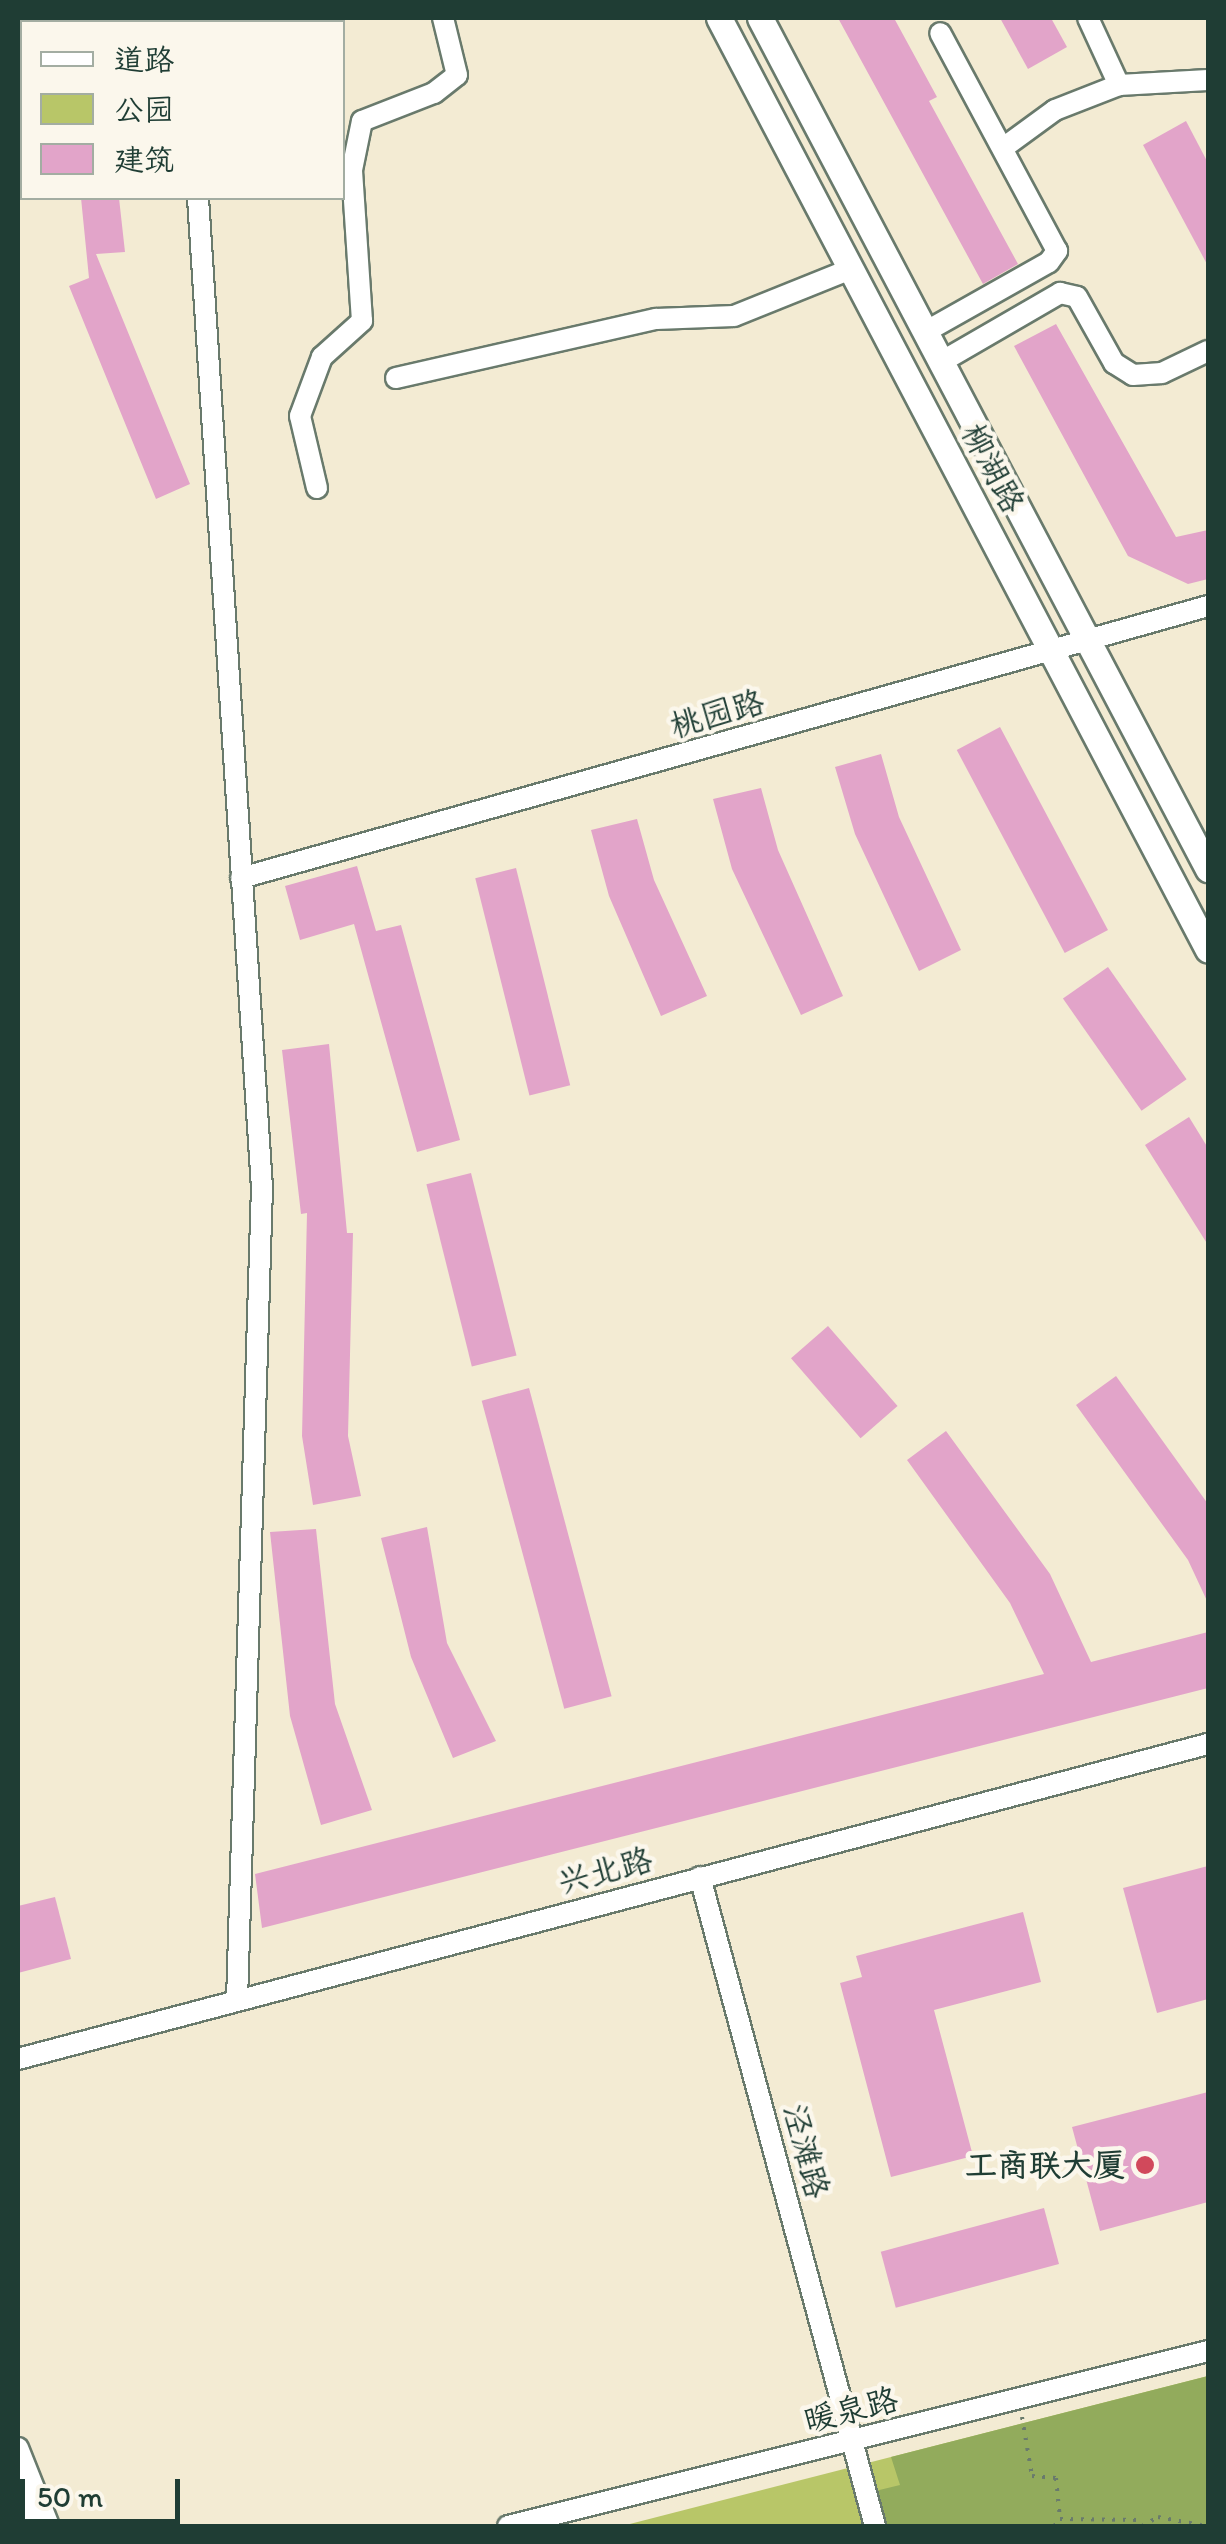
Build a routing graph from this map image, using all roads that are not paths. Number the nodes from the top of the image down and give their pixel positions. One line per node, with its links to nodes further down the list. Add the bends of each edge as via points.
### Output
1 (444, 18): 15 (street, via 458,75 434,93 362,122 352,170 362,320 322,357 300,416)
2 (719, 18): 10 (main road, 柳湖路)
3 (760, 18): 11 (main road, 柳湖路)
4 (1088, 18): 6 (street)
5 (940, 33): 8 (street)
6 (1119, 86): 7 (street); 8 (street, via 1055,110)
7 (1206, 86)
8 (1003, 148): 11 (street, via 1057,251 1049,262)
9 (198, 200): 20 (street)
10 (851, 270): 14 (street, via 734,316 656,318); 18 (main road, 柳湖路)
11 (925, 332): 13 (main road, 柳湖路)
12 (1208, 351): 13 (street, via 1162,373 1133,375 1114,363 1077,297 1060,294)
13 (941, 362): 17 (main road, 柳湖路)
14 (396, 378)
15 (317, 488)
16 (1208, 606): 17 (street, 桃园路)
17 (1088, 639): 18 (street, 桃园路); 19 (main road, 柳湖路)
18 (1052, 651): 20 (street, 桃园路); 21 (main road, 柳湖路)
19 (1208, 869)
20 (240, 878): 24 (street, via 262,1187)
21 (1208, 950)
22 (1208, 1744): 23 (street, 兴北路)
23 (700, 1877): 24 (street, 兴北路); 27 (street, 泾滩路)
24 (237, 2000): 25 (street, 兴北路)
25 (18, 2058)
26 (1208, 2350): 27 (street, 暖泉路)
27 (853, 2440): 32 (street, 暖泉路); 33 (street, 泾滩路)
28 (18, 2448): 31 (street)
29 (18, 2501): 30 (main road)
30 (28, 2526)
31 (50, 2526)
32 (508, 2526)
33 (875, 2526)

